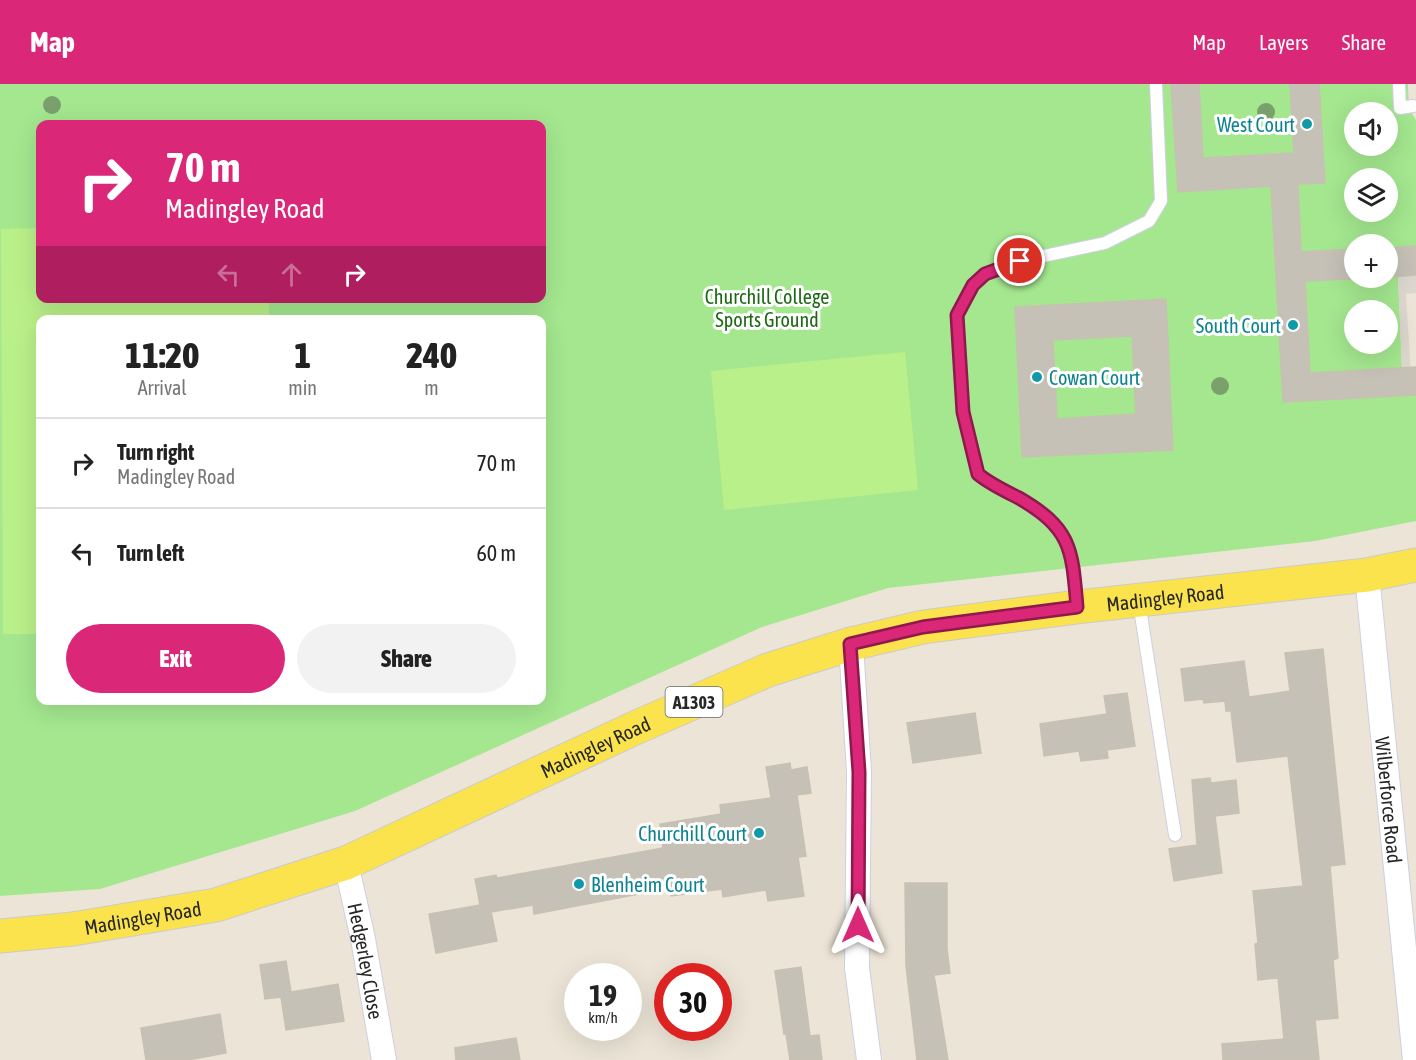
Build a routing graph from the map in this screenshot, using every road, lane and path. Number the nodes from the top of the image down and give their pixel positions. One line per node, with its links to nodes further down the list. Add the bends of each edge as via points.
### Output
1 (1156, 84): 7 (lane, via 1161,201 1149,221 1105,243 1020,261 985,274 973,285 957,315 963,412 978,474 1045,514 1064,537 1072,555)
2 (1399, 84): 3 (lane, via 1400,108)
3 (1413, 106)
4 (1416, 566): 5 (main road, Madingley Road / A1303)
5 (1367, 575): 6 (main road, Madingley Road / A1303); 12 (street, Wilberforce Road)
6 (1139, 600): 7 (main road, Madingley Road / A1303); 9 (lane)
7 (1077, 607): 8 (main road, Madingley Road / A1303, via 923,627)
8 (850, 644): 10 (main road, Madingley Road / A1303, via 746,679); 14 (street, via 859,772 857,968)
9 (1175, 835)
10 (346, 863): 11 (main road, Madingley Road / A1303, via 216,904 73,929); 13 (street, Hedgerley Close)
11 (0, 936)
12 (1414, 1029): 15 (street, Wilberforce Road)
13 (384, 1060)
14 (869, 1060)
15 (1415, 1060)

